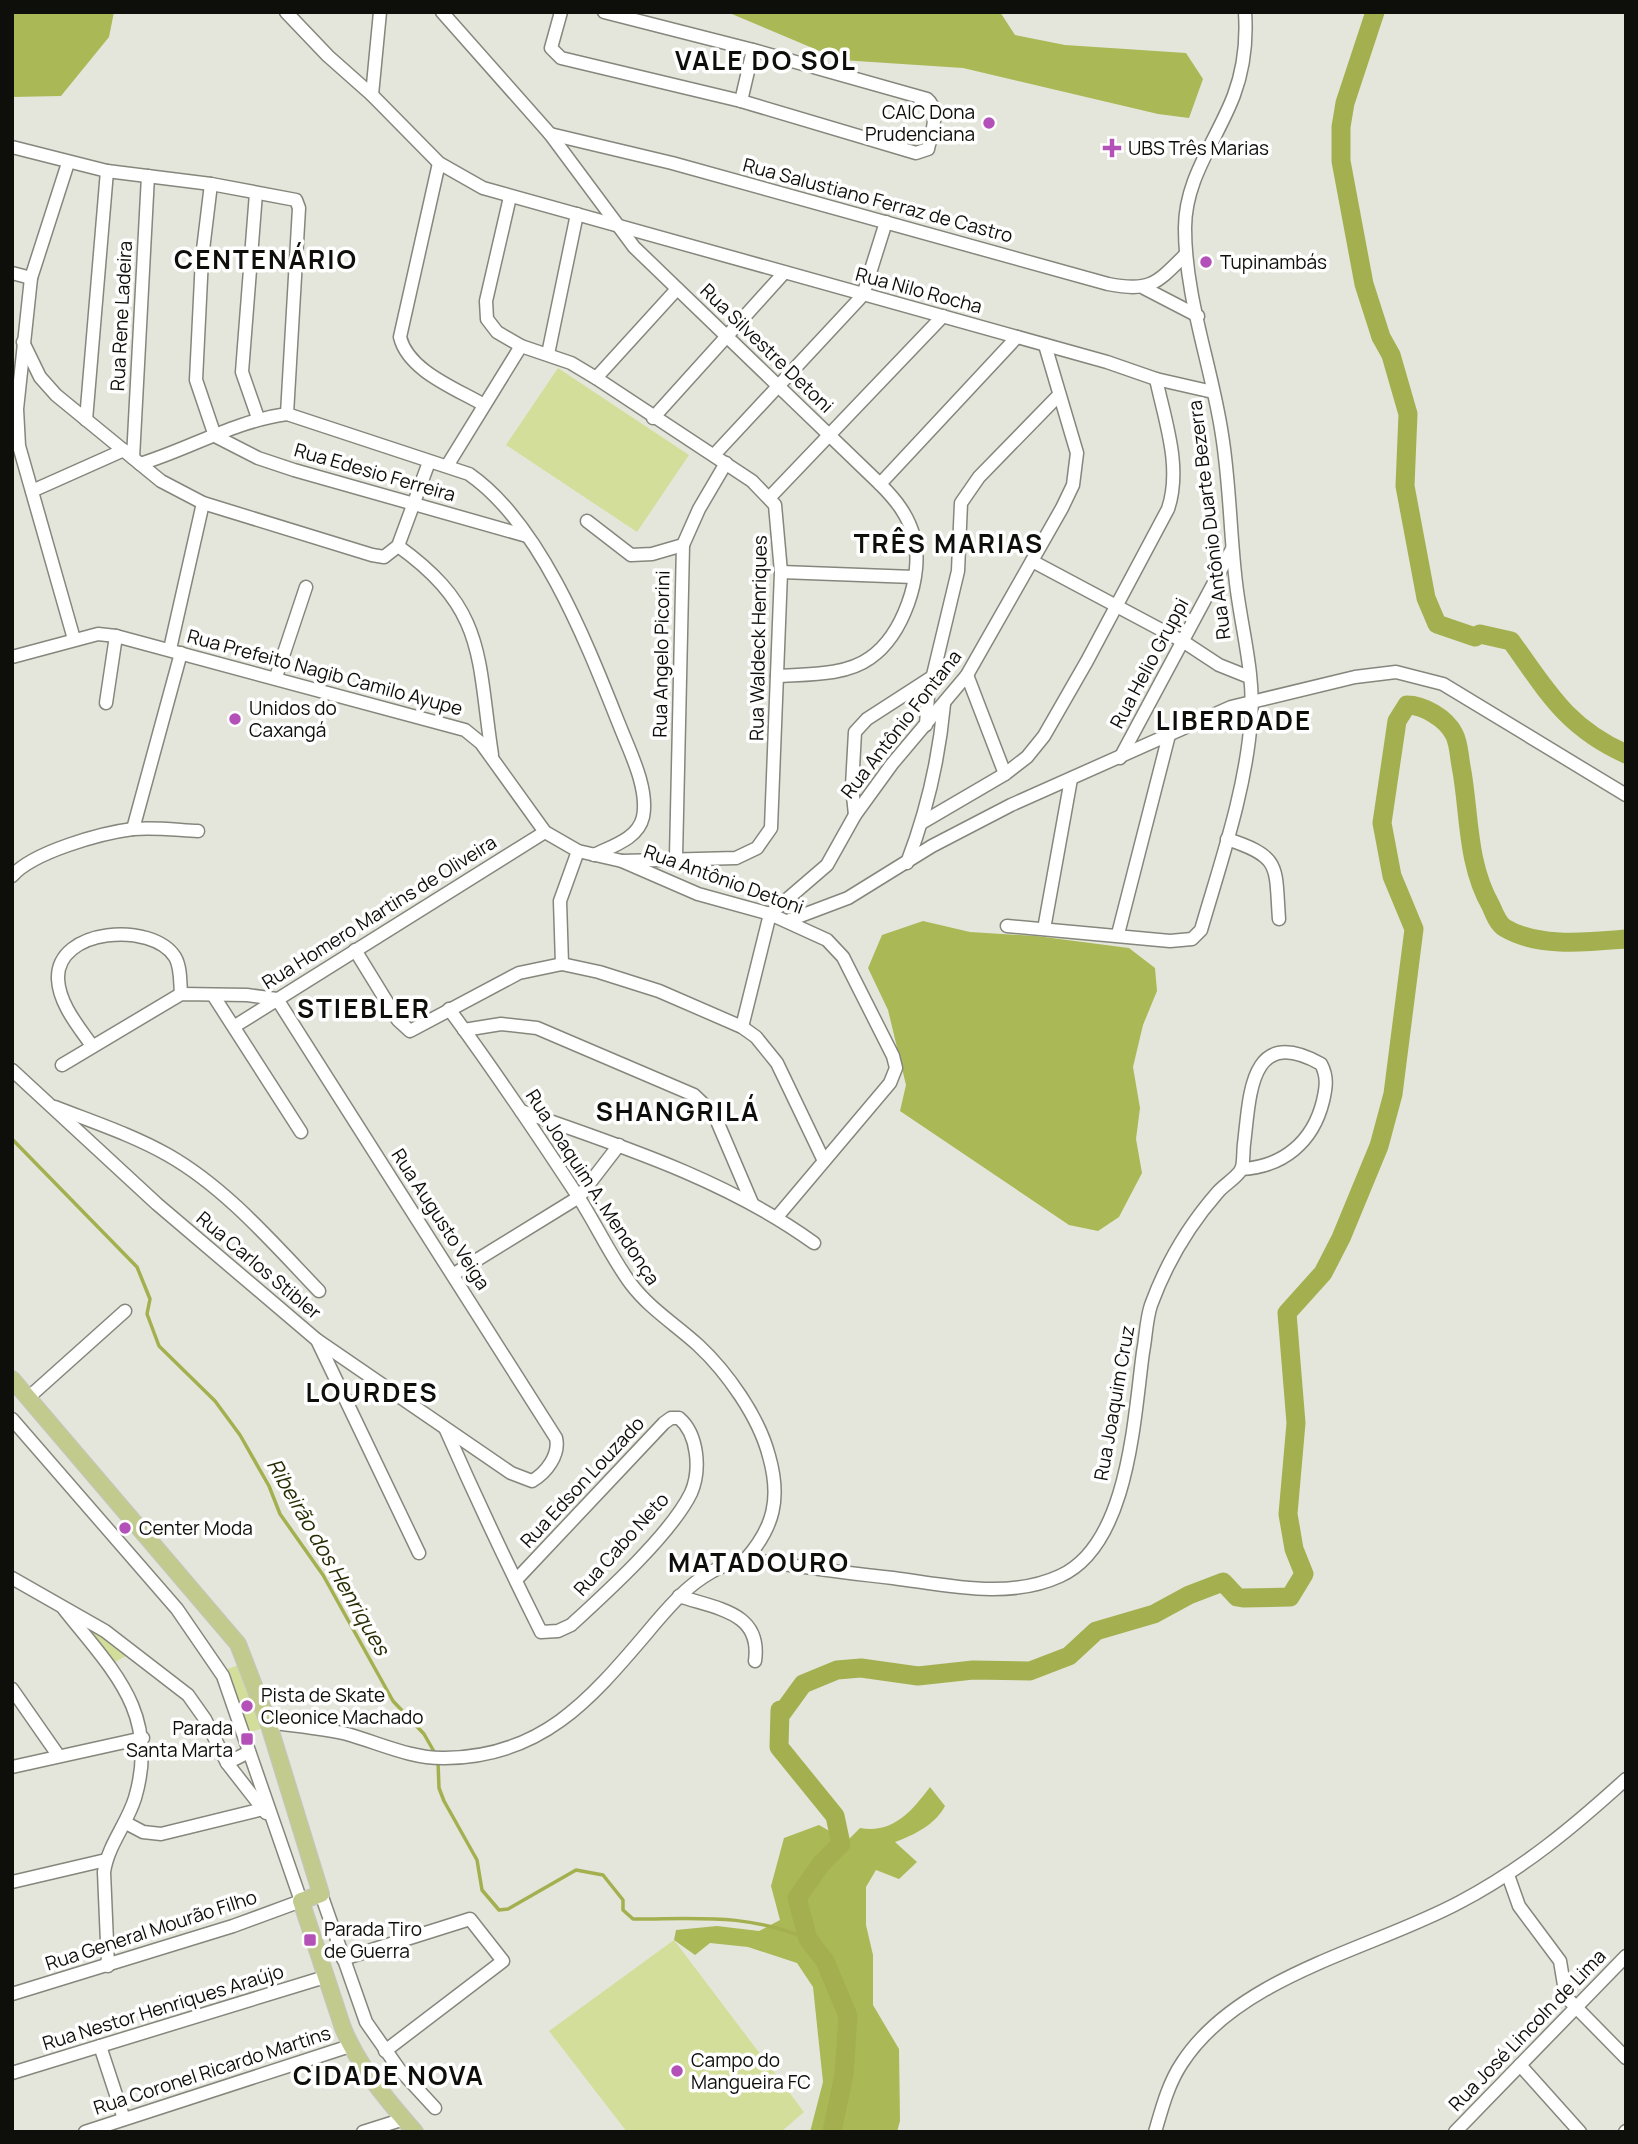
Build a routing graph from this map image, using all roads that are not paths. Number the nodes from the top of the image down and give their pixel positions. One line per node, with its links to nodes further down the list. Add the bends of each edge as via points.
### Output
1 (286, 12): 8 (street, Rua Nilo Rocha)
2 (442, 12): 10 (street, Rua Silvestre Detoni)
3 (561, 12): 9 (street, via 551,48 561,58)
4 (604, 12): 7 (street)
5 (1245, 12): 22 (street, Rua Antônio Duarte Bezerra, via 1245,56 1233,96 1189,194)
6 (377, 15): 8 (street)
7 (753, 50): 9 (street); 9 (street, via 930,101 935,113 928,149 916,153)
8 (372, 95): 13 (street, Rua Nilo Rocha)
9 (741, 101)
10 (550, 134): 20 (street, Rua Salustiano Ferraz de Castro); 21 (street, Rua Silvestre Detoni)
11 (12, 147): 12 (street)
12 (68, 163): 14 (street); 25 (street)
13 (439, 163): 18 (street, Rua Nilo Rocha, via 473,184); 42 (street, via 400,337 419,366)
14 (107, 172): 15 (street); 46 (street)
15 (148, 176): 16 (street); 50 (street, Rua Rene Ladeira)
16 (211, 184): 17 (street); 48 (street, via 196,380)
17 (256, 192): 43 (street, via 294,199 299,208); 44 (street, via 242,372)
18 (509, 197): 19 (street, Rua Nilo Rocha); 35 (street, via 485,313 497,332)
19 (577, 214): 21 (street, Rua Nilo Rocha); 36 (street)
20 (886, 222): 26 (street, Rua Salustiano Ferraz de Castro, via 1108,284); 28 (street)
21 (614, 225): 24 (street, Rua Nilo Rocha); 27 (street, Rua Silvestre Detoni)
22 (1185, 255): 26 (street); 30 (street, Rua Antônio Duarte Bezerra)
23 (12, 273): 25 (street)
24 (783, 274): 28 (street, Rua Nilo Rocha); 31 (street)
25 (31, 278): 33 (street)
26 (1144, 288): 30 (street)
27 (677, 289): 31 (street, Rua Silvestre Detoni); 37 (street)
28 (863, 295): 29 (street, Rua Nilo Rocha); 39 (street)
29 (943, 316): 32 (street, Rua Nilo Rocha); 47 (street)
30 (1198, 316): 40 (street, Rua Antônio Duarte Bezerra)
31 (726, 336): 39 (street, Rua Silvestre Detoni); 45 (street)
32 (1017, 337): 34 (street, Rua Nilo Rocha); 54 (street)
33 (23, 342): 46 (street, via 40,377); 55 (street, via 18,378 19,446)
34 (1045, 345): 38 (street, Rua Nilo Rocha); 41 (street, Rua Antônio Fontana)
35 (521, 346): 36 (street); 42 (street)
36 (548, 354): 37 (street)
37 (596, 378): 45 (street)
38 (1156, 379): 40 (street, Rua Nilo Rocha); 68 (street, via 1175,487)
39 (780, 387): 47 (street, Rua Silvestre Detoni); 49 (street)
40 (1213, 392): 63 (street, Rua Antônio Duarte Bezerra, via 1223,436)
41 (1058, 396): 64 (street, Rua Antônio Fontana, via 1077,453 1077,468 1062,508); 77 (street, via 979,477 961,503 958,571)
42 (484, 405): 53 (street)
43 (287, 414): 44 (street); 51 (street)
44 (258, 418): 48 (street)
45 (653, 418): 49 (street)
46 (86, 420): 50 (street)
47 (828, 435): 54 (street, Rua Silvestre Detoni); 56 (street)
48 (215, 436): 50 (street); 58 (street, Rua Edesio Ferreira, via 258,458)
49 (714, 455): 52 (street)
50 (132, 457): 55 (street); 57 (street, via 161,481)
51 (429, 462): 53 (street); 58 (street)
52 (726, 463): 56 (street); 61 (street, Rua Angelo Picorini)
53 (447, 466): 60 (street, via 484,484)
54 (880, 484): 66 (street, Rua Silvestre Detoni, via 898,502 914,539)
55 (32, 491): 70 (street)
56 (770, 497): 65 (street, Rua Waldeck Henriques, via 779,516)
57 (203, 503): 62 (street, via 372,555 384,557); 72 (street)
58 (412, 504): 60 (street, Rua Edesio Ferreira); 62 (street)
59 (587, 521): 61 (street, via 631,555)
60 (527, 536): 96 (street, via 593,659 627,745 643,801 643,816 634,833)
61 (683, 545): 97 (street, Rua Angelo Picorini)
62 (398, 546): 85 (street, via 441,582 467,621 483,674)
63 (1232, 549): 71 (street, Rua Helio Gruppi); 78 (street, Rua Antônio Duarte Bezerra)
64 (1032, 561): 68 (street); 74 (street, Rua Antônio Fontana)
65 (781, 572): 66 (street); 75 (street, Rua Waldeck Henriques)
66 (914, 577): 75 (street, Rua Silvestre Detoni, via 902,617 887,642 870,658 850,668)
67 (306, 587): 76 (street)
68 (1116, 607): 71 (street); 86 (street, via 1044,736)
69 (116, 636): 70 (street, Rua Prefeito Nagib Camilo Ayupe); 72 (street, Rua Prefeito Nagib Camilo Ayupe); 80 (street)
70 (74, 639): 73 (street, Rua Prefeito Nagib Camilo Ayupe)
71 (1184, 642): 78 (street, via 1219,665); 84 (street, Rua Helio Gruppi)
72 (175, 651): 76 (street, Rua Prefeito Nagib Camilo Ayupe); 91 (street)
73 (12, 657)
74 (967, 675): 81 (street, Rua Antônio Fontana); 86 (street)
75 (777, 676): 97 (street, Rua Waldeck Henriques, via 773,818 766,839 736,858)
76 (276, 677): 85 (street, Rua Prefeito Nagib Camilo Ayupe, via 465,730)
77 (932, 677): 82 (street); 89 (street, via 867,719 855,732)
78 (1249, 677): 79 (street, Rua Antônio Duarte Bezerra)
79 (1252, 700): 83 (street); 88 (street, via 1355,677 1396,671 1417,675 1471,699); 94 (street, Rua Antônio Duarte Bezerra)
80 (106, 703)
81 (944, 704): 82 (street, Rua Antônio Fontana); 90 (street, via 940,750)
82 (926, 725): 89 (street, Rua Antônio Fontana)
83 (1169, 735): 84 (street); 106 (street)
84 (1120, 758): 87 (street)
85 (493, 760): 93 (street, Rua Prefeito Nagib Camilo Ayupe)
86 (1005, 774): 90 (street)
87 (1071, 779): 99 (street, via 1011,805); 105 (street)
88 (1626, 795)
89 (855, 815): 101 (street, Rua Antônio Fontana, via 827,865)
90 (923, 822): 99 (street)
91 (133, 829): 92 (street); 100 (street, via 43,854 22,864)
92 (198, 831)
93 (545, 832): 95 (street, Rua Prefeito Nagib Camilo Ayupe); 107 (street, Rua Homero Martins de Oliveira)
94 (1227, 839): 102 (street, via 1270,859); 106 (street, Rua Antônio Duarte Bezerra, via 1199,933 1188,941)
95 (578, 851): 96 (street, Rua Prefeito Nagib Camilo Ayupe); 108 (street, via 560,901)
96 (594, 855): 98 (street, Rua Prefeito Nagib Camilo Ayupe)
97 (676, 858): 98 (street, Rua Waldeck Henriques)
98 (622, 861): 101 (street, Rua Antônio Detoni, via 698,894)
99 (907, 863): 103 (street, via 848,898)
100 (12, 876)
101 (770, 914): 103 (street, Rua Antônio Detoni); 114 (street)
102 (1279, 919)
103 (787, 921): 123 (street, Rua Antônio Detoni, via 827,940 843,957 894,1056 890,1083)
104 (1007, 926): 105 (street)
105 (1044, 929): 106 (street)
106 (1118, 934)
107 (355, 950): 111 (street, Rua Homero Martins de Oliveira); 112 (street, via 406,1030 414,1030)
108 (562, 964): 112 (street, via 519,973); 114 (street, via 659,991)
109 (181, 994): 110 (street); 116 (street); 116 (street, via 176,959 161,945 115,934 100,935 80,945 64,960 58,978 69,1011)
110 (214, 995): 111 (street); 113 (street)
111 (277, 999): 113 (street, Rua Homero Martins de Oliveira); 129 (street, Rua Augusto Veiga)
112 (449, 1009): 115 (street, Rua Joaquim A. Mendonça)
113 (235, 1026): 121 (street)
114 (742, 1027): 123 (street, via 777,1063)
115 (464, 1030): 120 (street, Rua Joaquim A. Mendonça); 126 (street, via 502,1024 537,1028 694,1095 719,1123)
116 (92, 1046): 117 (street)
117 (62, 1065)
118 (12, 1070): 119 (street, Rua Carlos Stibler)
119 (48, 1105): 130 (street, via 148,1144 188,1168 233,1205); 132 (street, Rua Carlos Stibler)
120 (521, 1111): 122 (street); 125 (street, Rua Joaquim A. Mendonça)
121 (301, 1132)
122 (618, 1145): 125 (street); 126 (street)
123 (823, 1159): 127 (street)
124 (1241, 1169): 124 (street, via 1251,1087 1260,1064 1281,1054 1297,1054 1321,1064 1326,1085 1310,1135 1280,1160); 139 (street, Rua Joaquim Cruz, via 1218,1191 1168,1264 1150,1308 1124,1475 1107,1524 1078,1565 1042,1583 971,1589)
125 (579, 1198): 129 (street); 139 (street, Rua Joaquim A. Mendonça, via 632,1284 656,1312 708,1354 761,1434 769,1457 774,1512 763,1540)
126 (752, 1203): 127 (street)
127 (778, 1217): 128 (street)
128 (814, 1243)
129 (454, 1274): 137 (street, Rua Augusto Veiga, via 556,1438 557,1450 537,1478 526,1480)
130 (319, 1291)
131 (125, 1311): 134 (street)
132 (317, 1340): 137 (street); 138 (street, Rua Carlos Stibler)
133 (12, 1380): 134 (main road)
134 (29, 1397): 146 (main road, via 238,1644)
135 (679, 1418): 141 (street, Rua Edson Louzado, via 664,1423); 141 (street, Rua Cabo Neto, via 692,1432 696,1457 696,1475 687,1500 652,1543 571,1625 541,1632)
136 (12, 1419): 149 (street, via 211,1654)
137 (446, 1430): 141 (street)
138 (419, 1553)
139 (746, 1559): 142 (street, Rua Joaquim Cruz, via 718,1566)
140 (12, 1578): 143 (street)
141 (516, 1580)
142 (679, 1596): 144 (street, via 741,1619 755,1635); 146 (street, Rua Joaquim Cruz, via 596,1691 544,1734 513,1746 447,1758 424,1757 344,1734)
143 (64, 1609): 147 (street, via 126,1693); 150 (street, via 136,1653 188,1695)
144 (755, 1661)
145 (12, 1689): 148 (street)
146 (268, 1721): 159 (main road)
147 (143, 1738): 148 (street); 155 (street, via 135,1796)
148 (58, 1755): 151 (street)
149 (251, 1759): 150 (street); 154 (street)
150 (227, 1763): 153 (street)
151 (12, 1768)
152 (1626, 1779): 157 (street, via 1562,1838)
153 (262, 1809): 154 (street); 155 (street, via 161,1833 143,1832)
154 (273, 1822): 160 (street)
155 (126, 1823): 156 (street)
156 (106, 1860): 158 (street); 163 (street)
157 (1508, 1875): 166 (street, via 1519,1906 1560,1961 1563,1990); 180 (street, via 1456,1904 1312,1966 1253,1998 1200,2040 1182,2062 1167,2090)
158 (12, 1882)
159 (321, 1894): 160 (main road); 162 (street)
160 (301, 1901): 163 (street, Rua General Mourão Filho); 164 (main road)
161 (1626, 1956): 166 (street, Rua José Lincoln de Lima)
162 (343, 1959): 169 (street, via 366,2022); 169 (street, via 466,1919 477,1924 503,1961)
163 (108, 1966): 165 (street, Rua General Mourão Filho)
164 (325, 1977): 167 (street, Rua Nestor Henriques Araújo); 168 (main road)
165 (12, 1994)
166 (1573, 2007): 170 (street); 171 (street, Rua José Lincoln de Lima)
167 (100, 2046): 172 (street, Rua Nestor Henriques Araújo); 174 (street)
168 (350, 2046): 174 (street, Rua Coronel Ricardo Martins); 175 (main road)
169 (385, 2051): 173 (street)
170 (1626, 2058)
171 (1520, 2065): 176 (street, Rua José Lincoln de Lima); 181 (street)
172 (12, 2073)
173 (435, 2108)
174 (124, 2119): 177 (street, Rua Coronel Ricardo Martins)
175 (404, 2119): 178 (street); 179 (main road)
176 (1457, 2131)
177 (85, 2132)
178 (363, 2132)
179 (415, 2132)
180 (1155, 2132)
181 (1580, 2132)

